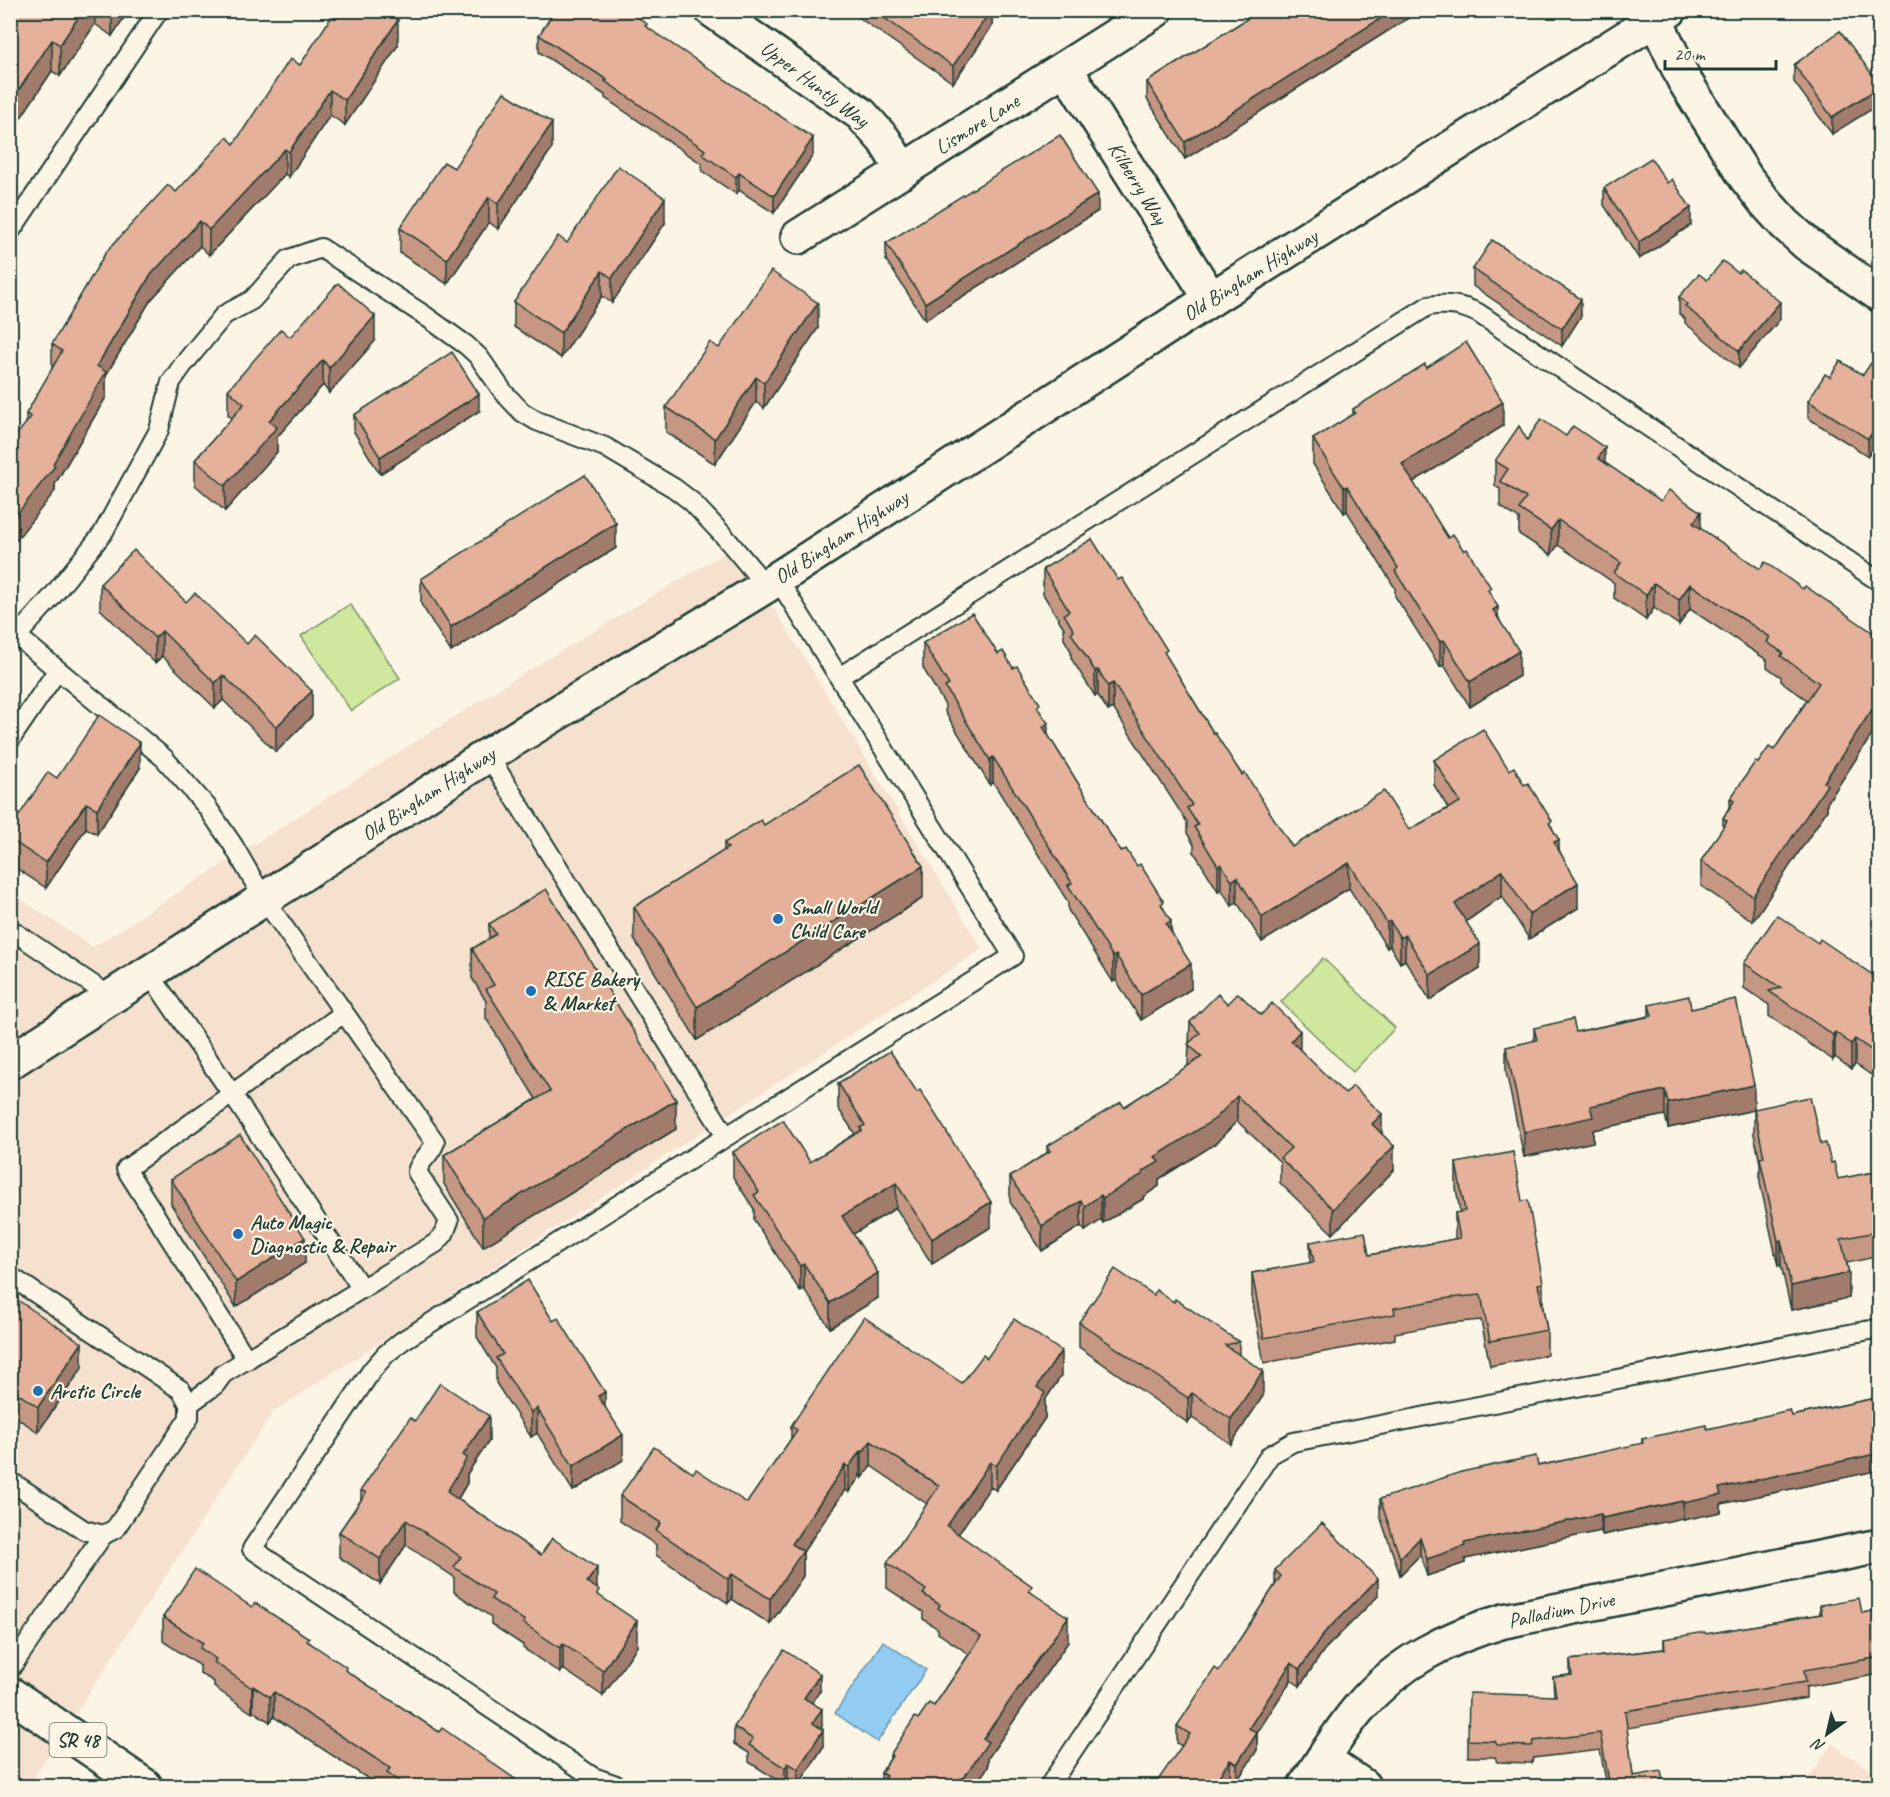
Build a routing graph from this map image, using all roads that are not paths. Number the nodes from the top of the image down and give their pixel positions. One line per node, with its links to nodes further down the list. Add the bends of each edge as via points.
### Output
1 (159, 10): 7 (lane)
2 (712, 10): 6 (street, Upper Huntly Way, via 861,114 884,140)
3 (1156, 10): 5 (street, Lismore Lane)
4 (1659, 13): 9 (street, via 1684,80 1746,178 1807,244); 10 (street, Old Bingham Highway)
5 (1065, 68): 6 (street, Lismore Lane); 10 (street, Kilberry Way)
6 (903, 171): 8 (street, Lismore Lane)
7 (10, 232)
8 (798, 237)
9 (1880, 296)
10 (1211, 299): 11 (street, Old Bingham Highway)
11 (772, 582): 13 (lane, via 674,488 605,447 530,417 504,393 466,345 321,248 289,259 252,300 224,315 171,382 159,430 104,533 17,636); 14 (lane); 16 (street, Old Bingham Highway)
12 (1880, 582): 14 (lane, via 1478,313 1441,304 1428,306)
13 (57, 671): 15 (lane); 17 (lane, via 164,758 207,807)
14 (839, 677): 24 (lane, via 1013,956)
15 (10, 740)
16 (488, 755): 17 (street, Old Bingham Highway); 24 (lane)
17 (264, 899): 19 (street, Old Bingham Highway); 21 (lane)
18 (10, 929): 20 (lane)
19 (149, 973): 20 (street, Old Bingham Highway); 23 (lane)
20 (111, 997): 22 (street, Old Bingham Highway)
21 (344, 1013): 23 (lane); 26 (lane, via 435,1142 417,1172 449,1221 436,1243)
22 (10, 1062)
23 (232, 1094): 26 (lane); 28 (lane, via 126,1169)
24 (726, 1136): 37 (lane, via 430,1322 386,1354 252,1549 593,1777)
25 (10, 1276): 29 (lane, via 181,1390)
26 (362, 1289): 28 (lane)
27 (1880, 1328): 38 (lane, via 1293,1442 1270,1455)
28 (247, 1360): 29 (lane, via 223,1374)
29 (189, 1404): 31 (lane, via 189,1418 115,1529)
30 (10, 1481): 31 (lane, via 84,1530)
31 (103, 1534): 33 (lane)
32 (1880, 1546): 35 (street, Palladium Drive, via 1469,1631 1408,1663 1382,1684 1358,1708)
33 (10, 1669)
34 (10, 1694): 36 (street, SR 48)
35 (1323, 1759): 39 (street, Palladium Drive); 40 (street)
36 (145, 1786)
37 (619, 1786)
38 (1049, 1786)
39 (1305, 1786)
40 (1363, 1786)

